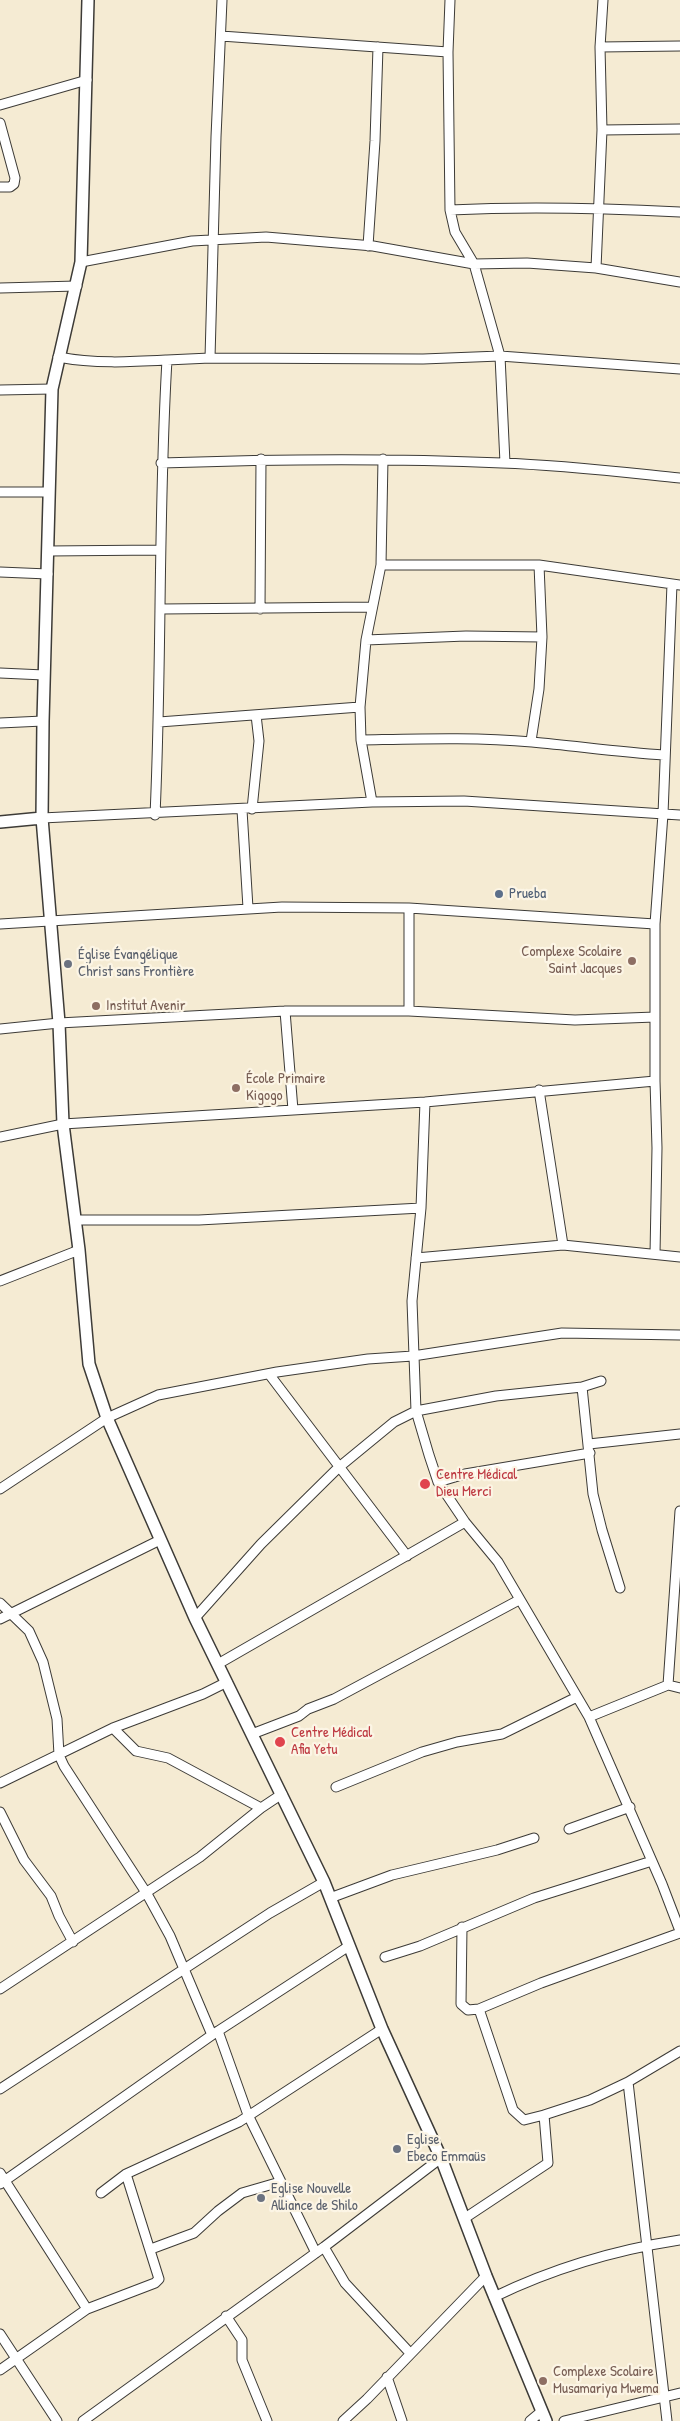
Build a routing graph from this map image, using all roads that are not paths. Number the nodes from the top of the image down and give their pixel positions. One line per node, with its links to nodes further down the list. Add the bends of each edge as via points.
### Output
1 (88, 0): 10 (street)
2 (222, 0): 5 (street)
3 (450, 0): 9 (street)
4 (603, 0): 8 (street)
5 (221, 36): 7 (street); 19 (street)
6 (680, 46): 8 (street)
7 (378, 47): 9 (street); 20 (street)
8 (600, 47): 13 (street)
9 (448, 52): 17 (street)
10 (87, 80): 11 (street); 21 (street)
11 (0, 105)
12 (0, 123): 15 (street, via 15,178 10,187)
13 (602, 130): 14 (street); 16 (street)
14 (680, 130)
15 (0, 187)
16 (599, 208): 17 (street); 18 (street); 23 (street)
17 (450, 210): 22 (street, via 455,232)
18 (680, 212)
19 (213, 238): 20 (street, via 266,237); 21 (street); 29 (street)
20 (368, 246): 22 (street)
21 (81, 262): 25 (street)
22 (474, 264): 23 (street); 27 (street)
23 (596, 268): 24 (street)
24 (680, 282)
25 (77, 286): 26 (street); 28 (street)
26 (0, 288)
27 (500, 356): 29 (street); 31 (street); 37 (street)
28 (58, 357): 30 (street, via 106,363); 32 (street)
29 (210, 358): 30 (street)
30 (167, 360): 36 (street)
31 (680, 369)
32 (52, 389): 33 (street); 40 (street)
33 (0, 390)
34 (261, 459): 35 (street); 36 (street); 49 (street)
35 (383, 459): 37 (street); 43 (street)
36 (161, 463): 41 (street)
37 (504, 463): 38 (street)
38 (680, 478)
39 (0, 492): 40 (street)
40 (48, 492): 42 (street)
41 (160, 550): 42 (street); 50 (street)
42 (48, 551): 46 (street)
43 (381, 565): 44 (street); 48 (street)
44 (539, 565): 47 (street); 51 (street)
45 (0, 572): 46 (street)
46 (48, 574): 54 (street)
47 (676, 584): 62 (street)
48 (372, 606): 49 (street); 52 (street)
49 (260, 608): 50 (street)
50 (162, 609): 58 (street)
51 (542, 636): 52 (street); 61 (street)
52 (366, 640): 55 (street)
53 (0, 673): 54 (street)
54 (44, 675): 57 (street)
55 (360, 707): 56 (street); 60 (street)
56 (256, 716): 58 (street); 64 (street, via 259,741)
57 (42, 721): 59 (street); 69 (street)
58 (159, 722): 67 (street)
59 (0, 723)
60 (362, 740): 61 (street, via 450,738); 63 (street)
61 (531, 742): 62 (street)
62 (664, 755): 66 (street)
63 (372, 802): 64 (street); 66 (street, via 504,802)
64 (252, 809): 65 (street)
65 (242, 810): 67 (street); 71 (street)
66 (663, 814): 68 (street); 75 (street)
67 (155, 815): 69 (street)
68 (680, 815)
69 (42, 818): 70 (street); 73 (street)
70 (0, 822)
71 (248, 908): 72 (street); 73 (street)
72 (409, 908): 75 (street); 77 (street)
73 (52, 920): 74 (street); 79 (street)
74 (0, 924)
75 (655, 924): 78 (street)
76 (285, 1010): 77 (street); 79 (street); 84 (street)
77 (409, 1011): 78 (street, via 575,1020)
78 (655, 1017): 81 (street)
79 (59, 1023): 80 (street); 85 (street)
80 (0, 1029)
81 (655, 1081): 82 (street); 91 (street)
82 (539, 1090): 83 (street); 89 (street)
83 (425, 1102): 84 (street); 87 (street)
84 (293, 1110): 85 (street)
85 (62, 1124): 86 (street); 88 (street)
86 (0, 1137)
87 (422, 1208): 88 (street, via 199,1220); 93 (street)
88 (75, 1220): 90 (street)
89 (564, 1245): 91 (street); 93 (street)
90 (78, 1250): 94 (street); 101 (street, via 89,1364)
91 (655, 1254): 92 (street)
92 (680, 1256)
93 (416, 1258): 96 (street, via 412,1301)
94 (0, 1281)
95 (680, 1335): 96 (street, via 562,1333)
96 (413, 1356): 97 (street, via 368,1359); 100 (street)
97 (269, 1374): 101 (street, via 158,1395); 104 (street)
98 (600, 1381): 99 (street)
99 (582, 1387): 100 (street, via 496,1396); 103 (street)
100 (416, 1411): 104 (street, via 394,1422); 105 (street)
101 (107, 1418): 106 (street); 109 (street)
102 (680, 1434): 103 (street)
103 (589, 1449): 105 (street); 111 (street, via 597,1510)
104 (338, 1468): 110 (street); 116 (street, via 261,1544)
105 (438, 1482): 108 (street)
106 (0, 1489)
107 (680, 1511): 114 (street)
108 (465, 1522): 110 (street); 112 (street, via 498,1562)
109 (160, 1540): 115 (street); 116 (street)
110 (407, 1556): 118 (street)
111 (620, 1588)
112 (519, 1600): 122 (street); 125 (street, via 334,1699)
113 (0, 1603): 115 (street)
114 (677, 1605): 120 (street)
115 (12, 1614): 117 (street); 126 (street, via 29,1631 43,1662 57,1720)
116 (195, 1618): 118 (street)
117 (0, 1619)
118 (218, 1664): 119 (street)
119 (227, 1682): 124 (street); 125 (street)
120 (668, 1685): 121 (street); 123 (street)
121 (680, 1688)
122 (577, 1697): 123 (street); 128 (street, via 502,1734 422,1752)
123 (589, 1717): 130 (street)
124 (113, 1728): 126 (street); 131 (street, via 136,1751 168,1758)
125 (252, 1734): 129 (street)
126 (59, 1755): 127 (street); 137 (street)
127 (0, 1782)
128 (336, 1787)
129 (282, 1794): 131 (street); 136 (street)
130 (630, 1807): 133 (street); 135 (street)
131 (260, 1808): 137 (street, via 200,1857)
132 (0, 1812): 141 (street, via 24,1860 51,1896)
133 (569, 1830)
134 (534, 1838): 138 (street, via 392,1875)
135 (652, 1861): 139 (street, via 534,1898); 140 (street)
136 (324, 1882): 138 (street); 144 (street, via 270,1913)
137 (147, 1894): 141 (street); 144 (street, via 170,1936)
138 (330, 1898): 142 (street)
139 (462, 1927): 143 (street, via 420,1946); 146 (street, via 461,2004 468,2010)
140 (680, 1932): 146 (street)
141 (73, 1942): 145 (street)
142 (350, 1946): 147 (street); 148 (street)
143 (385, 1956)
144 (184, 1971): 148 (street); 151 (street)
145 (0, 1989)
146 (479, 2009): 153 (street, via 514,2110 524,2120)
147 (382, 2029): 152 (street); 154 (street)
148 (215, 2033): 152 (street); 156 (street)
149 (680, 2051): 150 (street)
150 (628, 2082): 153 (street, via 590,2100); 161 (street)
151 (0, 2089)
152 (248, 2115): 155 (street, via 198,2142); 157 (street)
153 (544, 2115): 159 (street, via 548,2163)
154 (441, 2158): 159 (street); 162 (street)
155 (126, 2174): 158 (street); 163 (street)
156 (2, 2180): 167 (street)
157 (280, 2182): 163 (street, via 242,2193 194,2234); 164 (street)
158 (101, 2192)
159 (465, 2218): 165 (street)
160 (680, 2240): 161 (street)
161 (645, 2246): 166 (street, via 582,2261); 175 (street)
162 (324, 2247): 164 (street); 170 (street, via 345,2284)
163 (151, 2250): 167 (street, via 158,2282)
164 (316, 2253): 168 (street)
165 (486, 2276): 166 (street); 170 (street)
166 (494, 2297): 176 (street)
167 (87, 2309): 171 (street)
168 (226, 2316): 178 (street); 179 (street, via 242,2340 242,2360)
169 (0, 2334): 171 (street)
170 (410, 2353): 173 (street)
171 (18, 2359): 172 (street); 177 (street)
172 (0, 2370)
173 (387, 2377): 180 (street); 181 (street)
174 (680, 2393): 175 (street)
175 (664, 2395): 183 (street); 184 (street)
176 (544, 2416): 182 (street)
177 (56, 2421)
178 (83, 2421)
179 (267, 2421)
180 (343, 2421)
181 (402, 2421)
182 (530, 2421)
183 (564, 2421)
184 (668, 2421)

